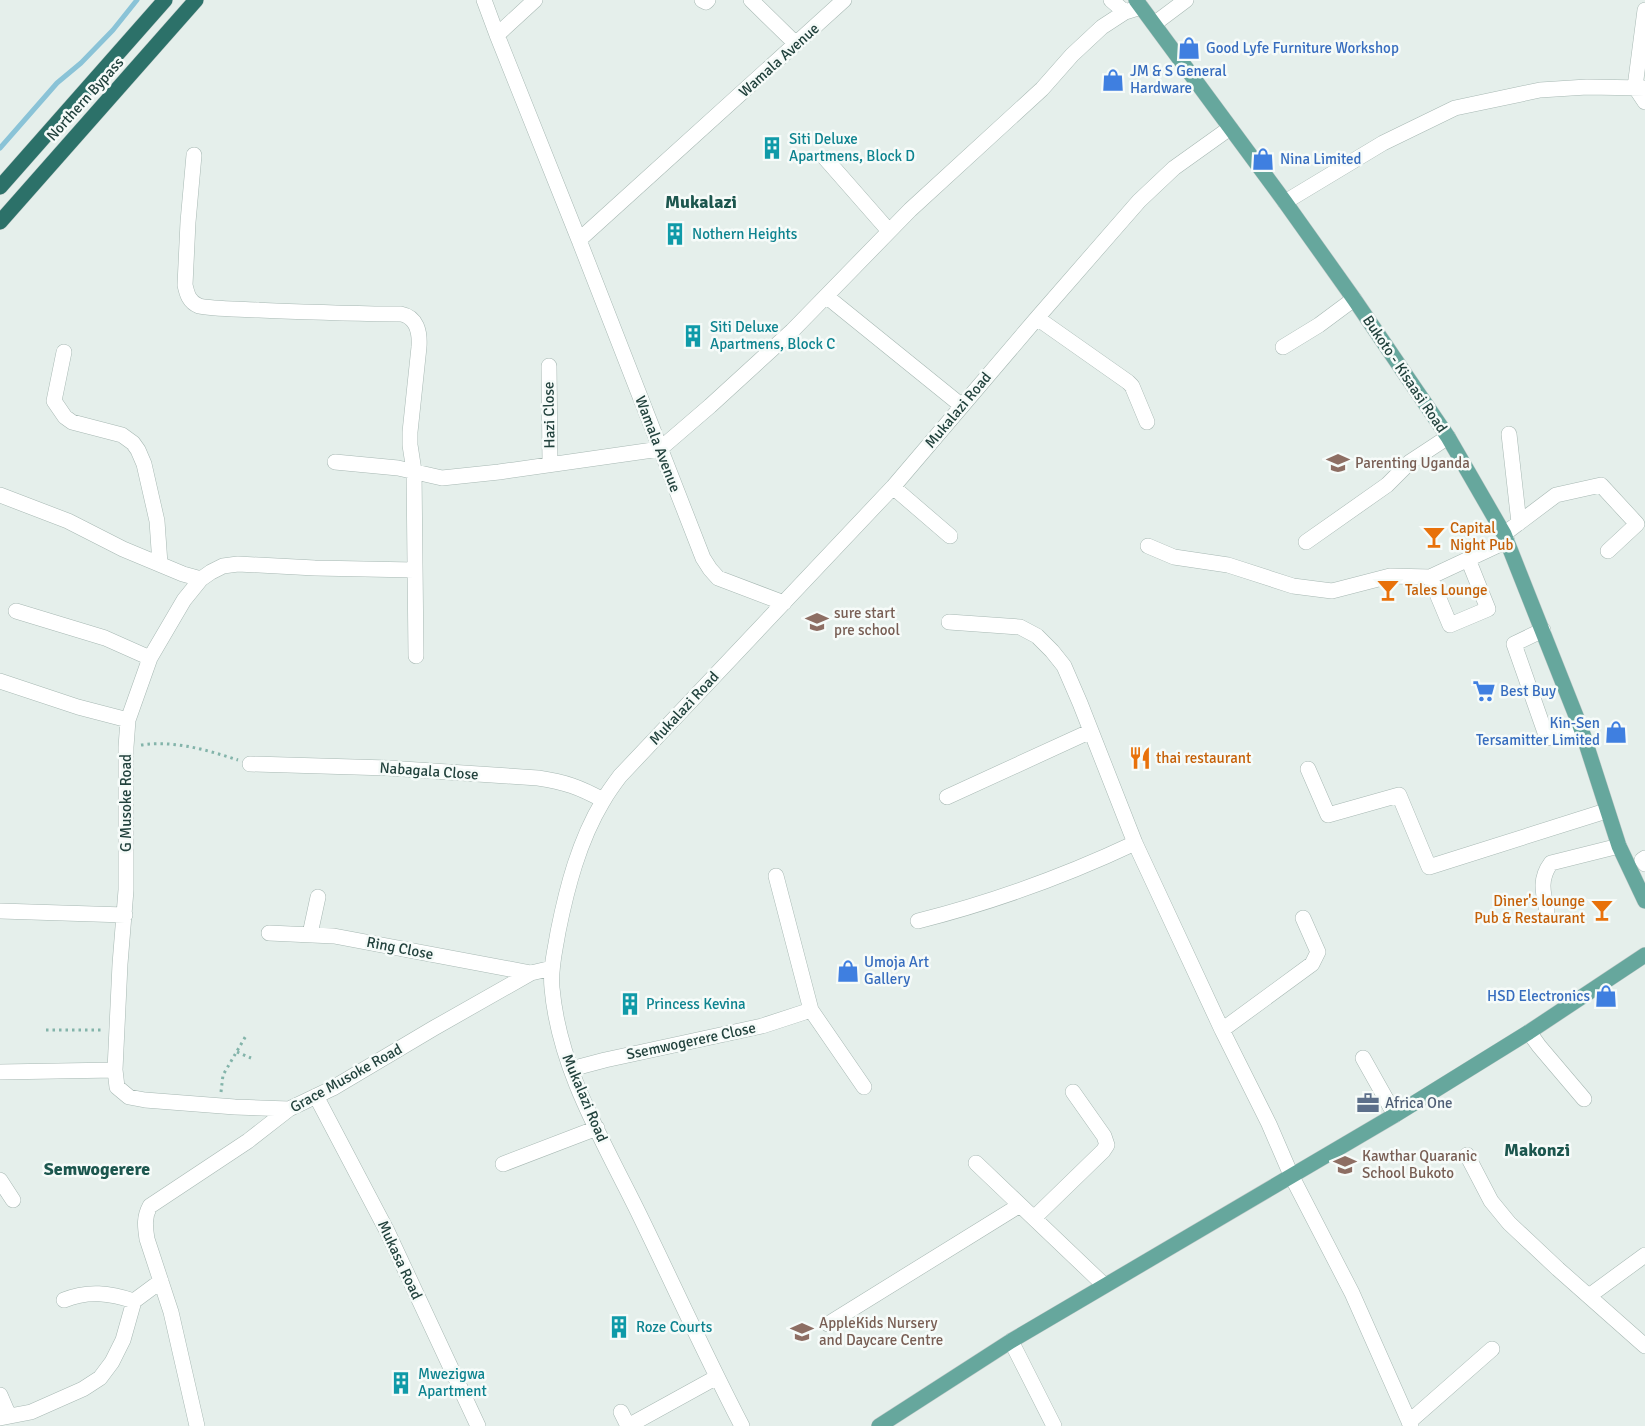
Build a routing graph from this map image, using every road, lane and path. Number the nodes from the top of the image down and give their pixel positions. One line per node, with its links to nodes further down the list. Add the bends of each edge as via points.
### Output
1 (165, 0): 22 (highway, Northern Bypass)
2 (196, 0): 24 (highway, Northern Bypass)
3 (484, 0): 15 (street, Wamala Avenue)
4 (534, 0): 15 (street)
5 (702, 0): 6 (street)
6 (708, 0)
7 (751, 0): 16 (street)
8 (844, 0): 16 (street, Wamala Avenue)
9 (1111, 0): 13 (street)
10 (1186, 0): 14 (street)
11 (1138, 3): 13 (street); 14 (main road, Bukoto - Kisaasi Road)
12 (1645, 10): 17 (street)
13 (1125, 12): 25 (street, via 1102,27 1035,96)
14 (1154, 24): 19 (main road, Bukoto - Kisaasi Road)
15 (497, 34): 26 (street, Wamala Avenue)
16 (796, 44): 26 (street, Wamala Avenue)
17 (1640, 88): 18 (street); 23 (street, via 1540,90 1455,108 1383,143)
18 (1645, 102)
19 (1230, 128): 23 (main road, Bukoto - Kisaasi Road); 29 (street, Mukalazi Road, via 1174,168 1139,201)
20 (194, 154): 40 (street, via 188,222 187,295 199,306 408,315 418,327 420,336 410,432)
21 (825, 158): 25 (street)
22 (0, 187)
23 (1285, 202): 28 (main road, Bukoto - Kisaasi Road)
24 (0, 222)
25 (889, 231): 27 (street)
26 (579, 240): 37 (street, Wamala Avenue)
27 (826, 296): 33 (street); 37 (street, via 747,373)
28 (1354, 299): 30 (street); 36 (main road, Bukoto - Kisaasi Road)
29 (1036, 318): 33 (street, Mukalazi Road); 34 (street, via 1128,382)
30 (1283, 347)
31 (64, 352): 50 (street, via 54,401 72,422 122,435 138,450 157,521)
32 (549, 366): 39 (street, Hazi Close)
33 (962, 406): 41 (street, Mukalazi Road)
34 (1147, 422)
35 (1509, 434): 43 (street)
36 (1448, 437): 45 (main road, Bukoto - Kisaasi Road); 46 (street)
37 (660, 449): 39 (street); 54 (street, Wamala Avenue, via 710,569 726,582)
38 (335, 462): 40 (street)
39 (550, 464): 40 (street, via 442,478)
40 (414, 471): 51 (street)
41 (892, 487): 44 (street); 54 (street, Mukalazi Road)
42 (0, 495): 50 (street, via 68,521)
43 (1519, 523): 45 (street); 48 (street, via 1556,495 1600,485 1637,524)
44 (950, 536)
45 (1505, 538): 49 (street); 57 (main road, Bukoto - Kisaasi Road)
46 (1306, 542)
47 (1148, 546): 52 (street, via 1174,557 1228,565 1293,586 1332,591 1390,576)
48 (1608, 551)
49 (1468, 559): 52 (street); 52 (street, via 1488,609 1450,625)
50 (160, 564): 53 (street)
51 (414, 570): 53 (street, G Musoke Road, via 238,564 223,566); 58 (street)
52 (1430, 577)
53 (201, 580): 59 (street, G Musoke Road, via 184,600)
54 (784, 603): 68 (street, Mukalazi Road, via 620,776)
55 (16, 611): 59 (street, via 106,638)
56 (949, 622): 62 (street, via 1020,627 1037,636 1064,666)
57 (1543, 630): 63 (main road, Bukoto - Kisaasi Road); 63 (street, via 1514,644 1547,738)
58 (416, 656)
59 (150, 658): 61 (street, G Musoke Road)
60 (0, 681): 61 (street)
61 (128, 720): 64 (street, G Musoke Road)
62 (1091, 731): 67 (street); 70 (street)
63 (1582, 732): 69 (main road, Bukoto - Kisaasi Road)
64 (126, 747): 65 (path, via 163,744 201,748); 79 (street, G Musoke Road)
65 (250, 764): 68 (street, Nabagala Close, via 388,768 538,778 579,787)
66 (1308, 769): 69 (street, via 1328,815 1399,795 1429,867)
67 (947, 797)
68 (603, 800): 85 (street, Mukalazi Road, via 583,839 570,880)
69 (1606, 811): 71 (main road, Bukoto - Kisaasi Road)
70 (1135, 843): 81 (street, via 1023,890); 90 (street)
71 (1618, 846): 76 (main road, Bukoto - Kisaasi Road); 78 (street, via 1551,863 1544,872 1542,890)
72 (1645, 858): 73 (street, via 1642,860)
73 (1645, 864)
74 (776, 876): 87 (street)
75 (318, 897): 83 (street)
76 (1645, 901)
77 (0, 911): 79 (street)
78 (1547, 911)
79 (125, 915): 88 (street, G Musoke Road)
80 (1303, 918): 90 (street, via 1318,952 1312,964)
81 (918, 921)
82 (269, 932): 83 (street, Ring Close)
83 (310, 934): 86 (street, Ring Close)
84 (1645, 955): 91 (main road)
85 (552, 968): 86 (street, Grace Musoke Road); 96 (street, Mukalazi Road, via 554,1005)
86 (531, 974): 101 (street, Grace Musoke Road)
87 (811, 1010): 96 (street, Ssemwogerere Close, via 762,1026); 99 (street)
88 (116, 1029): 89 (path); 97 (street, G Musoke Road)
89 (46, 1030)
90 (1222, 1030): 110 (street)
91 (1529, 1032): 102 (street); 105 (main road)
92 (247, 1034): 93 (path)
93 (237, 1052): 94 (path); 103 (path, via 223,1075)
94 (250, 1058)
95 (1363, 1058): 105 (street)
96 (570, 1069): 106 (street, Mukalazi Road)
97 (115, 1070): 98 (street); 103 (street, G Musoke Road, via 117,1087 129,1097)
98 (0, 1072)
99 (864, 1086)
100 (1073, 1092): 114 (street, via 1104,1136 1106,1145)
101 (316, 1096): 104 (street, Grace Musoke Road); 131 (street, Mukasa Road, via 387,1231)
102 (1584, 1099)
103 (220, 1105): 104 (street, G Musoke Road)
104 (289, 1109): 116 (street, Grace Musoke Road, via 248,1141 150,1206 145,1214 145,1227)
105 (1396, 1115): 110 (main road)
106 (597, 1128): 109 (street); 125 (street, Mukalazi Road)
107 (1468, 1154): 118 (street, via 1491,1201 1509,1223)
108 (976, 1163): 113 (street)
109 (503, 1164)
110 (1291, 1175): 117 (main road); 129 (street, via 1352,1294)
111 (0, 1180): 112 (street)
112 (13, 1200)
113 (1020, 1206): 114 (street); 121 (street)
114 (1034, 1218): 117 (street)
115 (1645, 1255): 118 (street)
116 (161, 1281): 120 (street); 130 (street)
117 (1104, 1285): 122 (main road)
118 (1589, 1296): 123 (street)
119 (64, 1300): 120 (street, via 102,1293)
120 (134, 1301): 128 (street, via 123,1340 100,1378 31,1412)
121 (828, 1324)
122 (1012, 1341): 134 (main road); 135 (street)
123 (1645, 1346)
124 (1492, 1349): 129 (street)
125 (717, 1377): 132 (street); 133 (street, Mukalazi Road)
126 (0, 1395): 128 (street)
127 (621, 1412): 132 (street)
128 (4, 1417)
129 (1410, 1424)
130 (197, 1426)
131 (478, 1426)
132 (628, 1426)
133 (742, 1426)
134 (879, 1426)
135 (1054, 1426)

